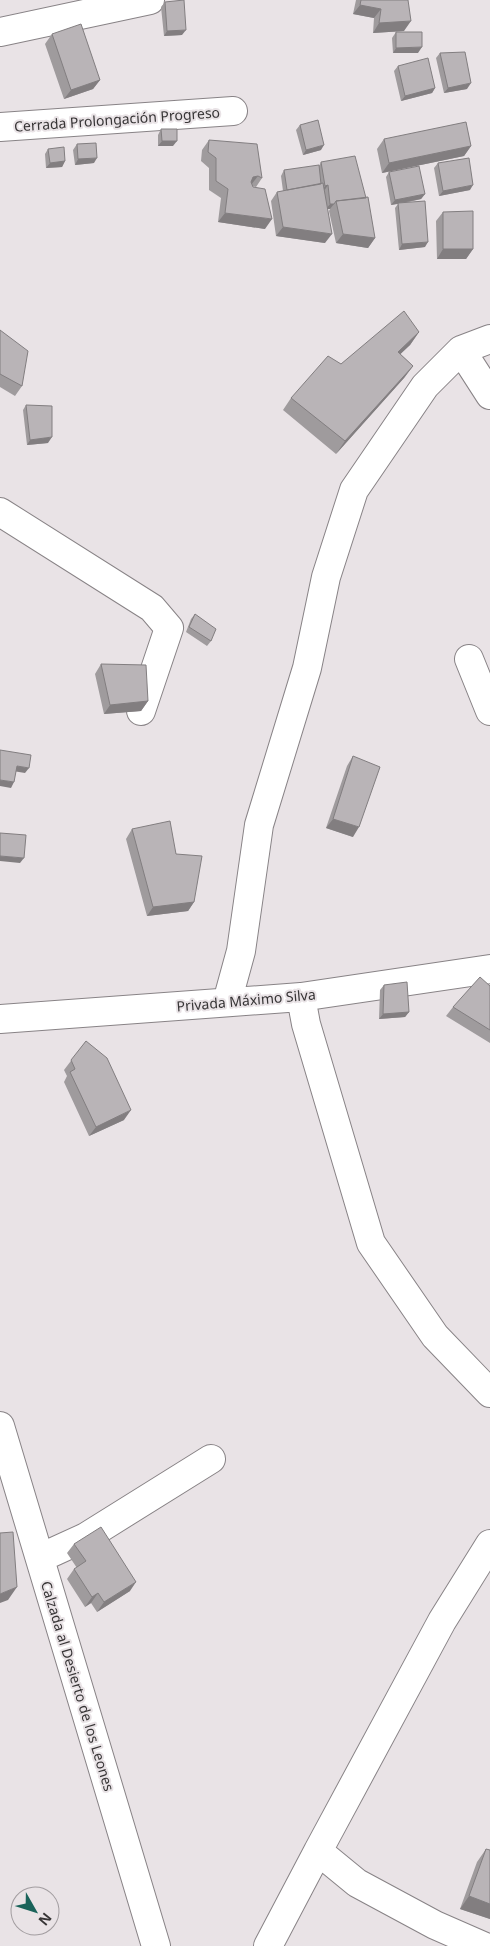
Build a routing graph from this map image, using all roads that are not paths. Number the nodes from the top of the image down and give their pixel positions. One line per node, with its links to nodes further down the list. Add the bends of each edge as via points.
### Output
1 (150, 0): 2 (street)
2 (0, 32)
3 (233, 111): 4 (street, Cerrada Prolongación Progreso)
4 (0, 127)
5 (490, 339): 6 (street)
6 (461, 350): 7 (street); 14 (street, via 425,386 354,490 326,577 307,668 259,825 240,951)
7 (490, 396)
8 (0, 512): 10 (street, via 152,608 169,628)
9 (470, 659): 11 (street)
10 (141, 711)
11 (490, 711)
12 (490, 969): 13 (street, Privada Máximo Silva)
13 (301, 997): 14 (street, Privada Máximo Silva); 16 (street, via 306,1024 371,1243 435,1336)
14 (227, 1002): 15 (street, Privada Máximo Silva)
15 (0, 1018)
16 (490, 1393)
17 (0, 1426): 20 (street, Calzada al Desierto de los Leones)
18 (211, 1459): 20 (street, via 86,1538)
19 (490, 1544): 21 (street, via 442,1621)
20 (40, 1558): 22 (street, Calzada al Desierto de los Leones)
21 (318, 1851): 23 (street); 24 (street, via 357,1883)
22 (156, 1946)
23 (268, 1946)
24 (483, 1946)

